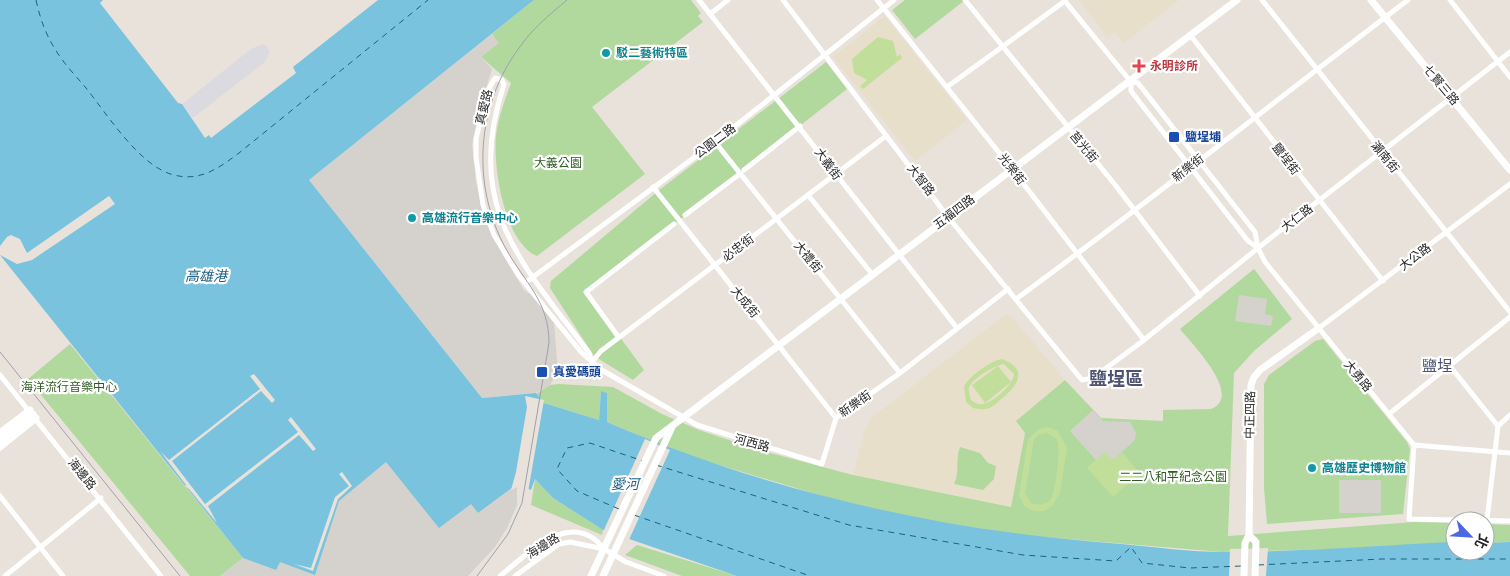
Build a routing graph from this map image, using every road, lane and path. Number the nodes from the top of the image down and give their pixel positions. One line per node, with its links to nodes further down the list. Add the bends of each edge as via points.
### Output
1 (699, 0): 14 (street, 大義街)
2 (728, 0): 14 (street)
3 (782, 0): 19 (street, 大智路)
4 (877, 0): 13 (street, 光榮街)
5 (894, 0): 13 (street, 公園二路)
6 (965, 0): 17 (street, 莒光街)
7 (1237, 0): 16 (street, 五福四路)
8 (1262, 0): 21 (street, 瀨南街)
9 (1371, 0): 15 (street, 七賢三路)
10 (1408, 0): 15 (street, 新樂街)
11 (1450, 0): 20 (street)
12 (1064, 1): 17 (street); 23 (street, 大勇路)
13 (884, 8): 19 (street, 公園二路); 24 (street, 光榮街)
14 (710, 14): 25 (street, 大義街)
15 (1384, 18): 21 (street, 新樂街); 26 (street, 七賢三路)
16 (1191, 36): 23 (street, 五福四路); 27 (street, 鹽埕街)
17 (1004, 47): 24 (street); 29 (street, 莒光街)
18 (1510, 52): 20 (street, 大仁路)
19 (824, 55): 25 (street, 公園二路); 30 (street, 大智路)
20 (1498, 61): 22 (street); 26 (street, 大仁路)
21 (1315, 68): 27 (street, 新樂街); 32 (street, 瀨南街)
22 (1510, 77)
23 (1131, 82): 29 (street, 五福四路); 33 (street, 大勇路, via 1138,83); 34 (street, 大勇路, via 1131,91)
24 (947, 87): 35 (street, 光榮街)
25 (774, 95): 28 (street, 大義街); 31 (street, 公園二路)
26 (1451, 97): 32 (street, 大仁路); 37 (street, 七賢三路)
27 (1254, 117): 33 (street, 新樂街); 43 (street, 鹽埕街)
28 (800, 126): 36 (street); 38 (street, 大義街)
29 (1068, 127): 35 (street, 五福四路); 44 (street, 莒光街)
30 (886, 136): 38 (street, 必忠街); 46 (street, 大智路)
31 (715, 142): 41 (street, 公園二路); 47 (street, 大禮街)
32 (1381, 152): 43 (street, 大仁路); 49 (street, 瀨南街)
33 (1198, 161): 34 (street, 新樂街); 50 (street, 大勇路, via 1255,232)
34 (1191, 166): 44 (street, 新樂街); 50 (street, 大勇路, via 1248,241)
35 (1012, 169): 46 (street, 五福四路); 52 (street, 光榮街)
36 (744, 170)
37 (1510, 170)
38 (835, 174): 42 (street, 必忠街); 51 (street, 大義街)
39 (737, 176): 45 (street)
40 (1510, 184): 49 (street, 大公路)
41 (653, 187): 53 (street, 大成街); 55 (street, 公園二路)
42 (808, 195): 47 (street, 必忠街); 54 (street)
43 (1319, 200): 50 (street, 大仁路); 56 (street, 鹽埕街)
44 (1133, 211): 52 (street, 新樂街); 59 (street, 莒光街)
45 (685, 215)
46 (948, 217): 51 (street, 五福四路); 58 (street, 大智路)
47 (777, 219): 53 (street, 必忠街); 60 (street, 大禮街)
48 (674, 224): 66 (street, via 586,292)
49 (1447, 234): 56 (street, 大公路); 62 (street, 瀨南街)
50 (1258, 248): 59 (street, 大仁路); 65 (street, 大勇路, via 1265,262)
51 (898, 254): 54 (street, 五福四路); 64 (street, 大義街)
52 (1077, 255): 61 (street, 新樂街); 67 (street, 光榮街)
53 (715, 266): 68 (street, 大成街); 69 (street, 必忠街, via 598,353)
54 (872, 274): 60 (street, 五福四路)
55 (533, 278): 57 (street, 公園二路); 57 (street, 真愛路, via 515,252 501,218 491,178 490,138 504,84 495,78 488,90 476,139 478,182 494,235); 69 (street, via 589,353)
56 (1383, 281): 65 (street, 大公路)
57 (525, 283): 69 (street)
58 (1008, 289): 61 (street, 大智路); 64 (street, 新樂街)
59 (1200, 296): 67 (street, 大仁路)
60 (841, 298): 68 (street, 五福四路); 71 (street, 大禮街)
61 (1016, 299): 73 (street, 大智路)
62 (1510, 312)
63 (1510, 317): 70 (street)
64 (957, 328): 71 (street, 新樂街)
65 (1319, 328): 75 (street, 大勇路); 94 (street, 中正四路, via 1254,376 1251,386)
66 (617, 335)
67 (1144, 340): 73 (street, 大仁路, via 1093,378)
68 (779, 344): 77 (street, 五福四路); 78 (street, 大成街)
69 (592, 362): 77 (street)
70 (1449, 366): 75 (street); 80 (street)
71 (900, 373): 78 (street, 新樂街)
72 (0, 375): 74 (street, 海邊路)
73 (1082, 380)
74 (33, 414): 81 (street); 82 (street); 84 (street); 89 (street, 海邊路)
75 (1389, 414): 83 (street, 大勇路)
76 (1510, 415): 80 (street)
77 (684, 416): 79 (street, 五福四路); 87 (street, 河西路, via 697,425 729,437)
78 (836, 418): 87 (street, 新樂街)
79 (672, 426): 96 (street, 五福四路, via 656,438); 97 (street, 五福四路)
80 (1498, 426): 85 (street)
81 (0, 433)
82 (0, 440)
83 (1414, 445): 85 (street); 91 (street, via 1409,519)
84 (0, 447)
85 (1494, 451): 86 (street); 90 (street)
86 (1510, 453)
87 (822, 464)
88 (0, 496): 95 (street)
89 (101, 498): 95 (street); 100 (street, 海邊路)
90 (1488, 511)
91 (1445, 519)
92 (1495, 520): 93 (street)
93 (1510, 521)
94 (1249, 535): 106 (street, 中正四路); 107 (street, via 1256,542)
95 (40, 547): 98 (street); 99 (street)
96 (604, 549): 97 (street); 101 (street, 海邊路, via 596,539 587,535 564,533 542,543); 102 (street, 海邊路, via 570,542 559,544); 103 (street)
97 (613, 554): 104 (street, 五福四路); 105 (street)
98 (5, 576)
99 (63, 576)
100 (162, 576)
101 (500, 576)
102 (515, 576)
103 (591, 576)
104 (603, 576)
105 (664, 576)
106 (1244, 576)
107 (1255, 576)

